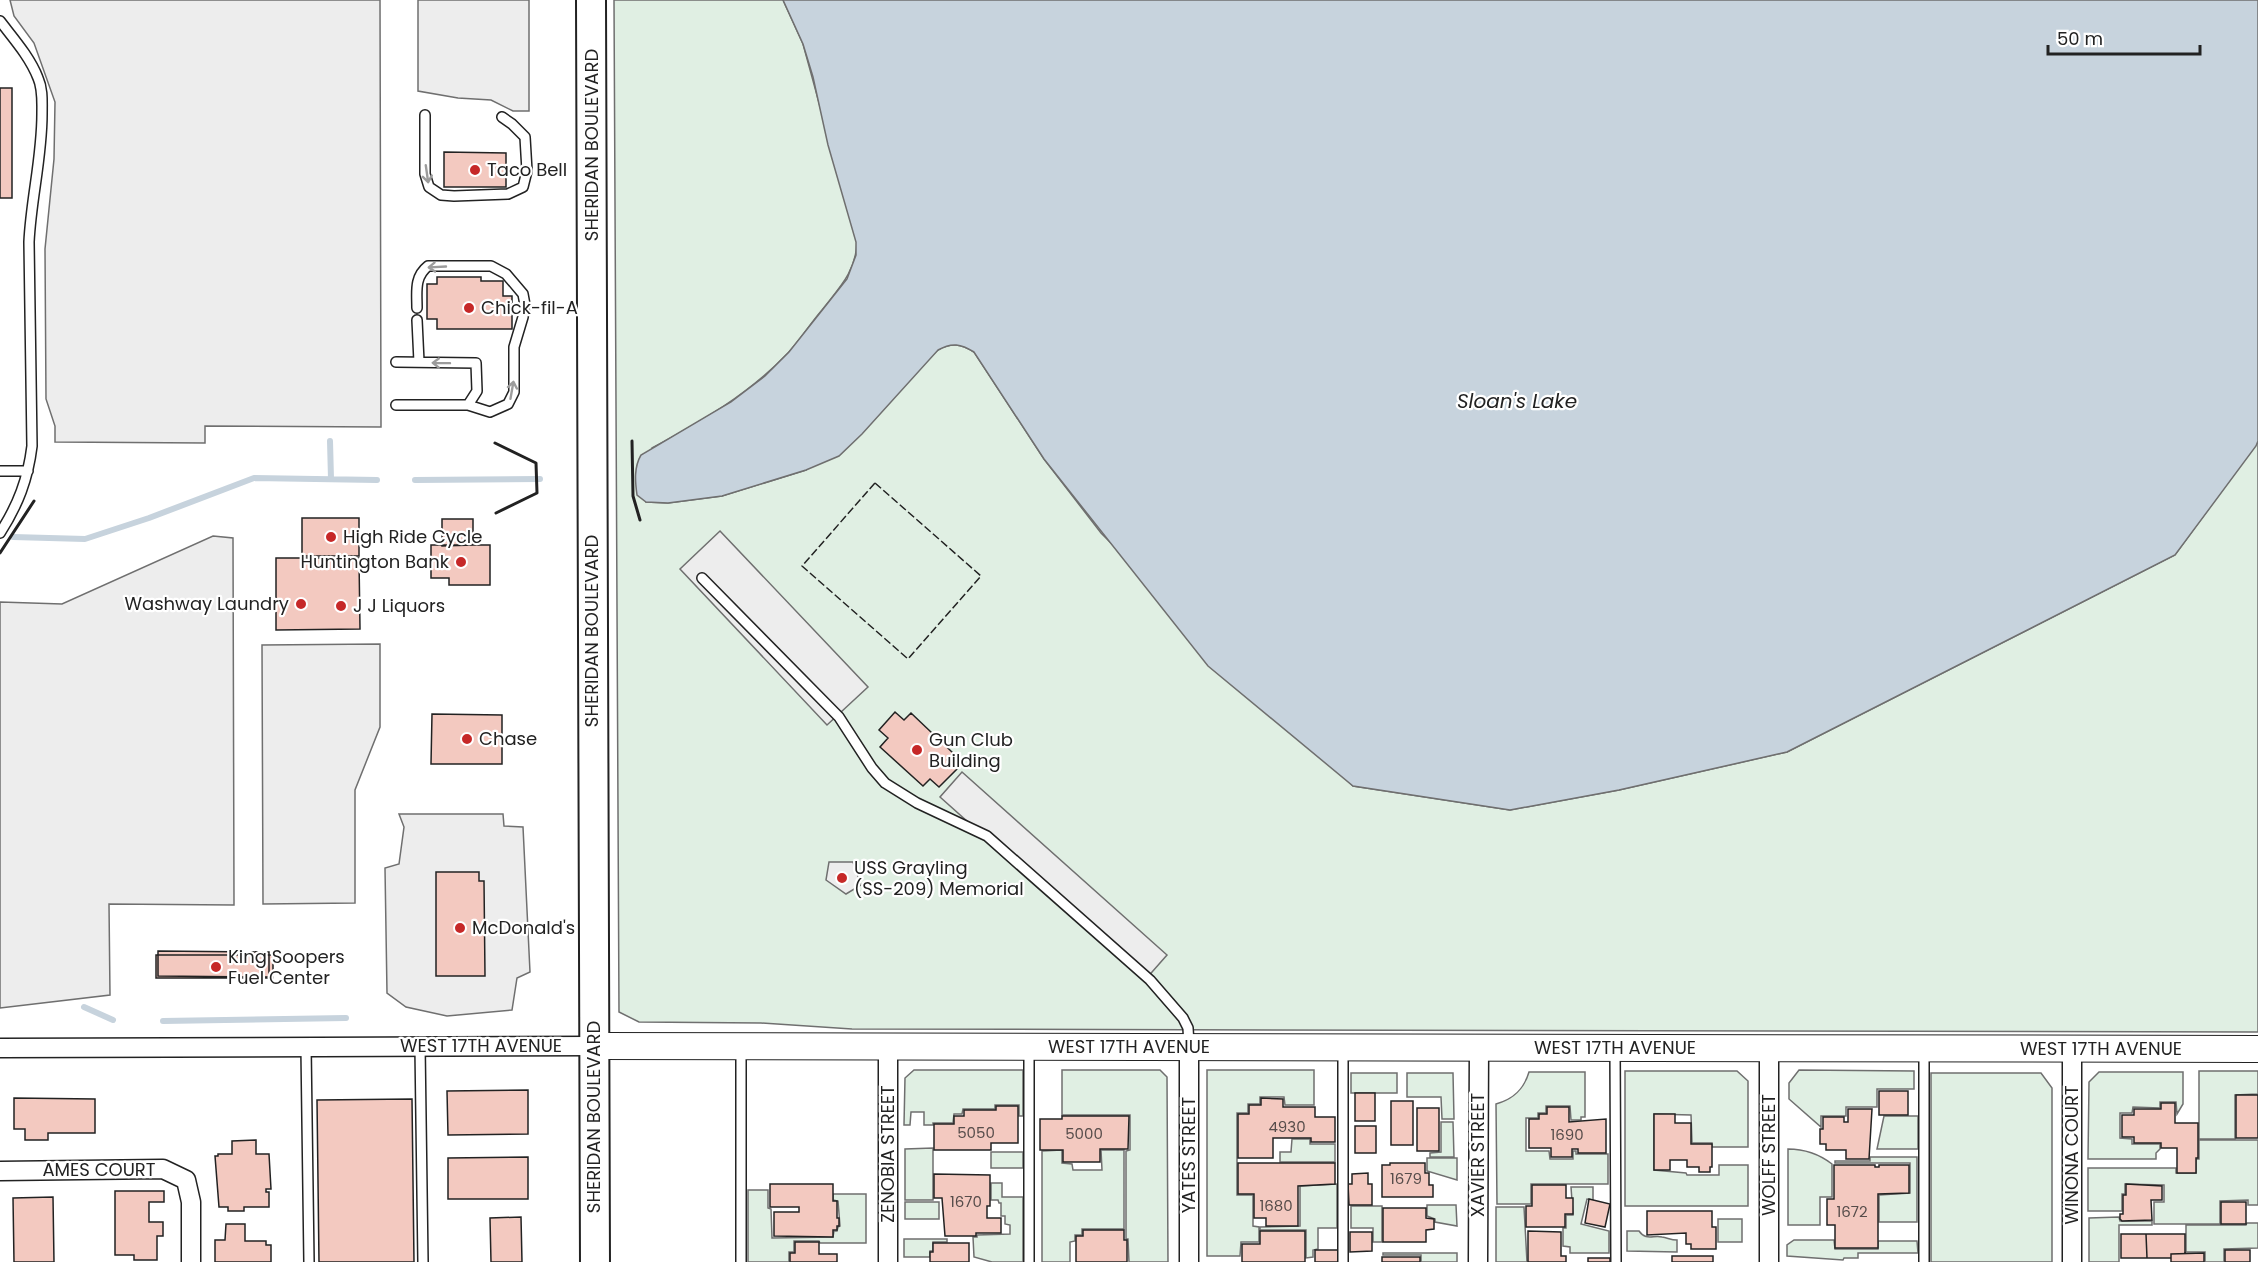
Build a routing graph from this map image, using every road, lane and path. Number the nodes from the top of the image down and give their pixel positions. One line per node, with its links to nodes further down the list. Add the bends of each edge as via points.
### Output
1 (591, 0): 16 (main road, SHERIDAN BOULEVARD)
2 (0, 21): 12 (lane, via 32,65 42,93 42,146 29,242 32,446)
3 (425, 115): 4 (lane, one-way to 4, via 425,174 429,187 441,195 454,196 508,194 523,187 527,171 525,136)
4 (502, 117)
5 (417, 308): 10 (lane, one-way to 5, via 490,412 508,404 514,392 514,347 523,317 523,294 507,274 491,266 428,266 417,278)
6 (417, 320): 8 (lane)
7 (396, 362): 8 (lane)
8 (419, 362): 10 (lane, one-way to 8, via 477,391 476,363)
9 (396, 405): 10 (lane)
10 (468, 405)
11 (0, 471): 12 (lane)
12 (28, 471): 13 (lane, via 21,495)
13 (0, 533)
14 (702, 578): 21 (lane, via 839,717 885,783 987,836 1150,980 1183,1018)
15 (420, 1046): 16 (street, WEST 17TH AVENUE); 19 (street, WEST 17TH AVENUE); 33 (lane)
16 (595, 1046): 17 (street, WEST 17TH AVENUE); 34 (main road, SHERIDAN BOULEVARD)
17 (741, 1046): 18 (street, WEST 17TH AVENUE); 35 (lane)
18 (888, 1046): 20 (street, WEST 17TH AVENUE); 36 (street, ZENOBIA STREET)
19 (306, 1047): 24 (street, WEST 17TH AVENUE); 32 (lane)
20 (1029, 1047): 21 (street, WEST 17TH AVENUE); 37 (lane)
21 (1189, 1047): 22 (street, WEST 17TH AVENUE); 38 (street, YATES STREET)
22 (1343, 1047): 23 (street, WEST 17TH AVENUE); 39 (lane)
23 (1479, 1047): 25 (street, WEST 17TH AVENUE); 40 (street, XAVIER STREET)
24 (0, 1048)
25 (1615, 1048): 26 (street, WEST 17TH AVENUE); 41 (lane)
26 (1769, 1048): 27 (street, WEST 17TH AVENUE); 42 (street, WOLFF STREET)
27 (1924, 1048): 28 (street, WEST 17TH AVENUE); 43 (lane)
28 (2072, 1049): 29 (street, WEST 17TH AVENUE); 44 (street, WINONA COURT)
29 (2258, 1049)
30 (0, 1171): 31 (street, AMES COURT, via 163,1169 186,1180 191,1202)
31 (191, 1262)
32 (309, 1262)
33 (423, 1262)
34 (595, 1262)
35 (741, 1262)
36 (888, 1262)
37 (1029, 1262)
38 (1189, 1262)
39 (1343, 1262)
40 (1478, 1262)
41 (1616, 1262)
42 (1769, 1262)
43 (1924, 1262)
44 (2072, 1262)

